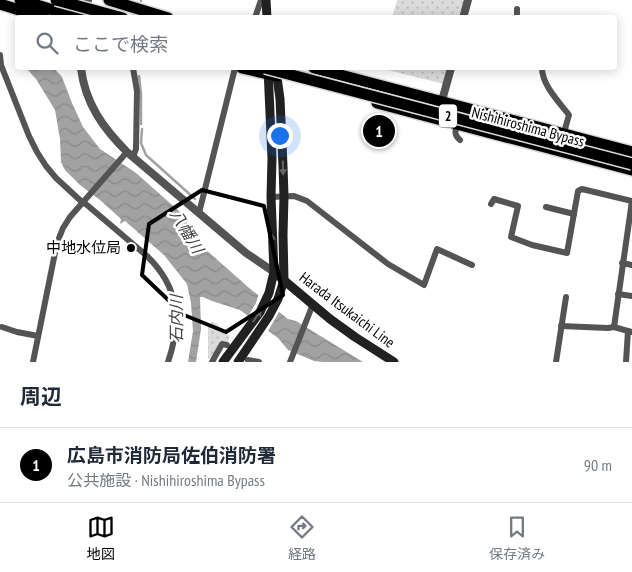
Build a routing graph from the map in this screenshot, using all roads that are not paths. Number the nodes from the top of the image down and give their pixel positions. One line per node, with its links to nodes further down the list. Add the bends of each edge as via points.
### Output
1 (20, 0): 11 (highway)
2 (56, 0): 13 (highway, bridge)
3 (88, 0): 12 (street)
4 (109, 0): 14 (highway)
5 (261, 0): 15 (street)
6 (266, 0): 16 (main road)
7 (468, 0): 17 (street)
8 (2, 5): 10 (highway)
9 (517, 9): 18 (street)
10 (35, 15)
11 (70, 15)
12 (86, 15)
13 (112, 15)
14 (158, 15)
15 (256, 15)
16 (267, 15)
17 (465, 15)
18 (517, 15)
19 (0, 56): 39 (street, via 37,152 56,178)
20 (81, 70): 34 (street, via 93,109)
21 (133, 70): 34 (street, via 137,91 136,149)
22 (234, 70): 43 (street)
23 (322, 70): 33 (highway, Nishihiroshima Bypass / 2)
24 (339, 70): 28 (highway, Nishihiroshima Bypass / 2)
25 (450, 70): 28 (street)
26 (542, 70): 30 (street, via 548,86 569,115)
27 (270, 71): 29 (highway, Nishihiroshima Bypass / 2); 35 (highway, Nishihiroshima Bypass / 2, bridge); 37 (main road, Harada Itsukaichi Line, one-way to 37, via 280,99); 38 (main road)
28 (443, 97): 30 (highway, Nishihiroshima Bypass / 2)
29 (457, 124): 31 (street, via 455,133); 36 (highway, Nishihiroshima Bypass / 2)
30 (565, 129): 32 (highway, Nishihiroshima Bypass / 2)
31 (460, 140)
32 (632, 147)
33 (632, 152)
34 (127, 155): 39 (street); 43 (street)
35 (632, 164)
36 (632, 170)
37 (284, 196): 38 (street); 47 (street, via 307,201 388,264 424,285 437,248); 50 (main road, Harada Itsukaichi Line)
38 (271, 197): 49 (main road, one-way to 38)
39 (84, 200): 59 (street, via 63,228 57,243); 63 (street, via 147,256 166,278 176,319)
40 (632, 201): 44 (street, via 582,189 578,192); 45 (street)
41 (492, 204): 44 (street, via 494,199 518,206 510,237 567,253)
42 (546, 207): 44 (street)
43 (198, 213): 49 (street)
44 (574, 214)
45 (630, 233): 46 (street)
46 (622, 263): 48 (street); 51 (street)
47 (472, 264)
48 (632, 265)
49 (274, 272): 50 (main road, Harada Itsukaichi Line); 65 (main road, one-way to 49, via 260,312)
50 (284, 280): 54 (main road, Harada Itsukaichi Line); 66 (main road, Harada Itsukaichi Line, via 269,316)
51 (618, 294): 52 (street); 57 (street)
52 (632, 296)
53 (566, 297): 55 (street)
54 (312, 307): 68 (street); 69 (main road, Harada Itsukaichi Line)
55 (561, 326): 57 (street); 70 (street)
56 (2, 327): 59 (street)
57 (614, 327): 58 (street)
58 (630, 332): 71 (street)
59 (38, 336): 62 (street)
60 (227, 345): 64 (street, via 222,344)
61 (248, 360): 67 (street)
62 (33, 362)
63 (172, 362)
64 (212, 362)
65 (223, 362)
66 (238, 362)
67 (259, 362)
68 (290, 362)
69 (394, 362)
70 (556, 362)
71 (626, 362)

